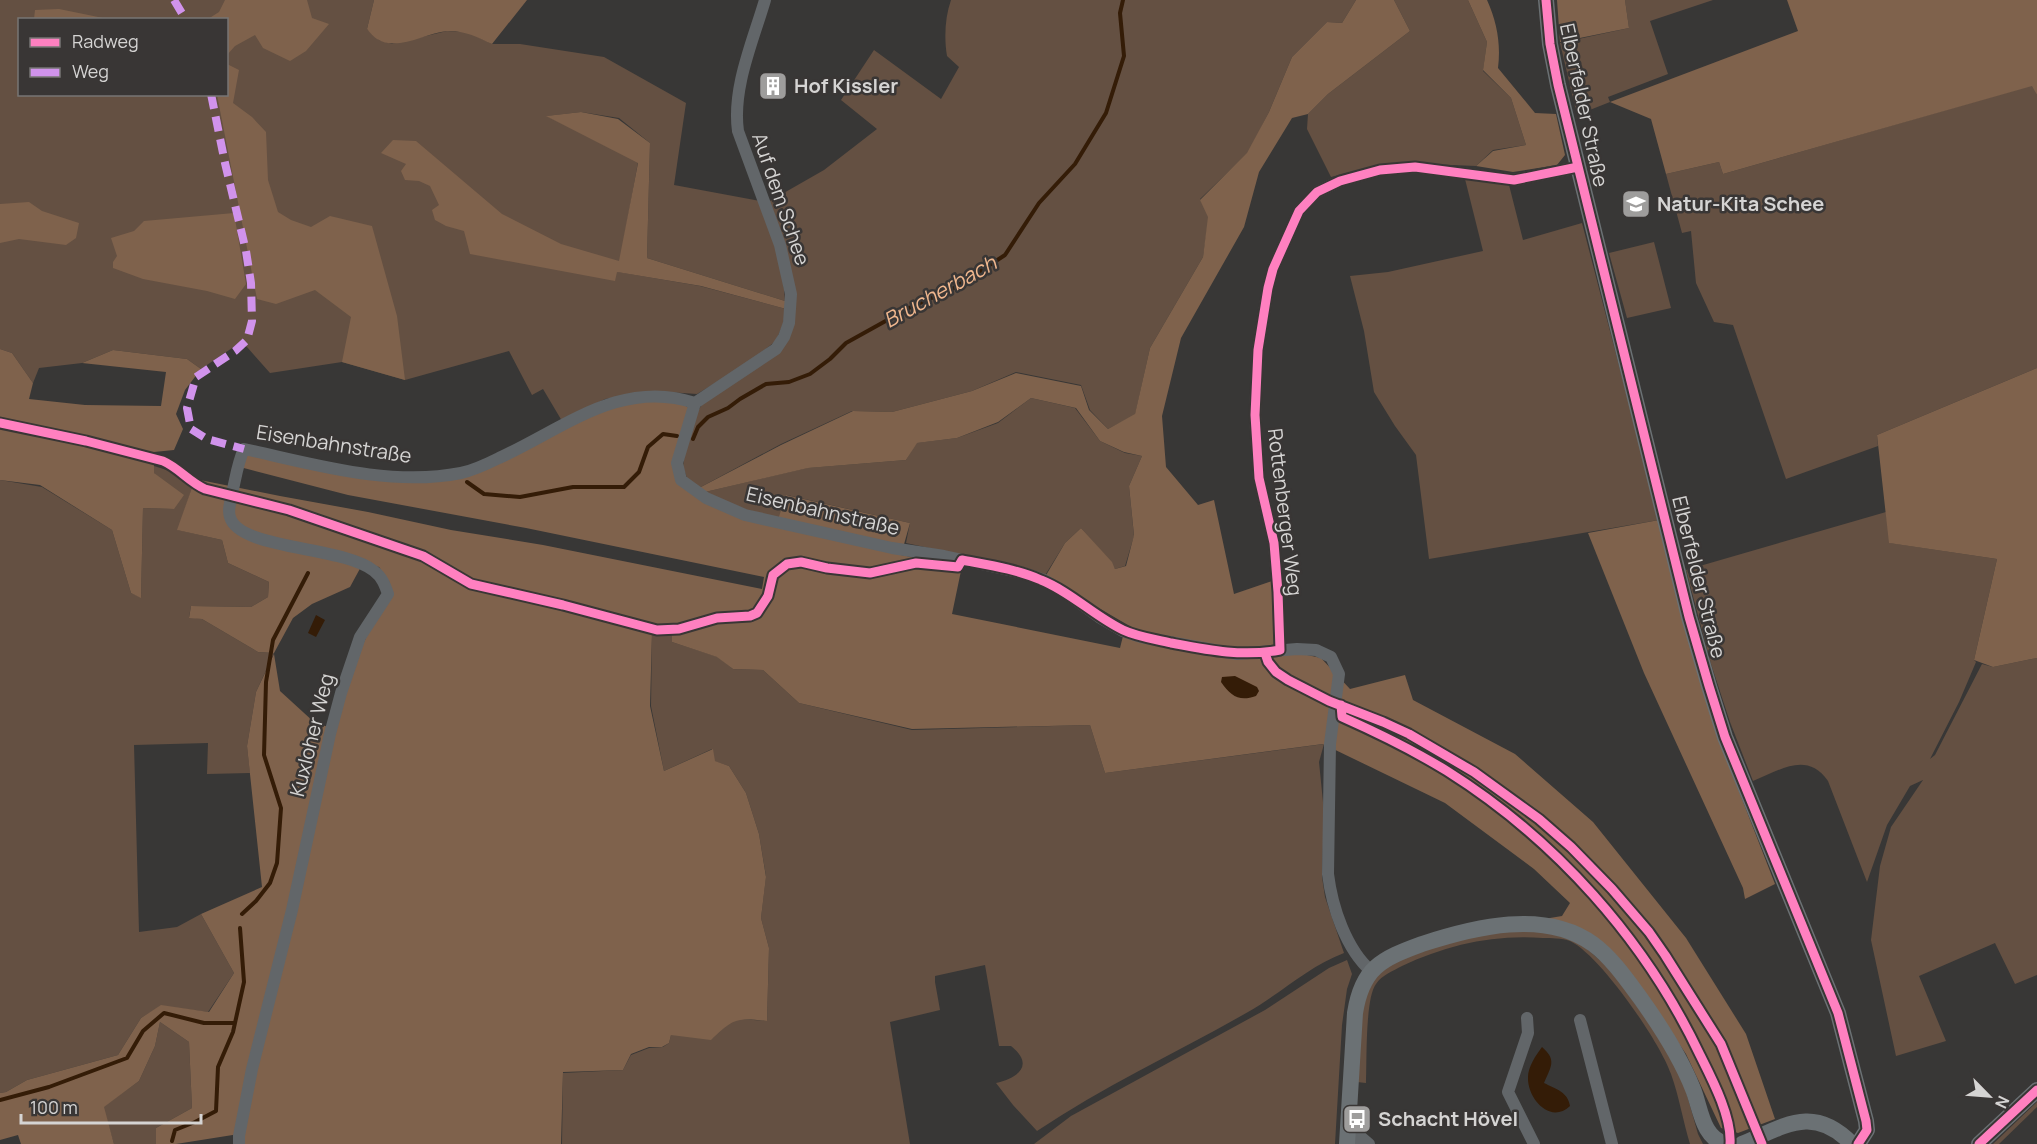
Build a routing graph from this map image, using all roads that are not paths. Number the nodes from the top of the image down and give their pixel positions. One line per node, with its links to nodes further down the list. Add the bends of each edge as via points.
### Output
1 (765, 0): 4 (street, Auf dem Schee, via 735,113 786,264 791,294 789,323 776,349)
2 (1546, 0): 3 (main road, Elberfelder Straße, via 1553,63)
3 (1578, 168): 6 (street, Rottenberger Weg, via 1514,180 1414,167 1380,170 1317,192 1299,210 1270,279 1258,350 1255,415 1259,478 1274,543); 19 (main road, Elberfelder Straße, via 1709,686 1725,737 1838,1013 1866,1121 1867,1130)
4 (695, 403): 5 (street, Eisenbahnstraße, via 654,395 608,404 475,469 440,476 404,478 332,468); 6 (street, Eisenbahnstraße, via 677,463 681,480 721,506 745,516 1023,573 1044,580 1124,631 1141,637 1237,654)
5 (244, 449): 12 (street, Kuxloher Weg, via 230,508 235,526 257,539 362,563 383,580 388,594 360,637 341,693 250,1078)
6 (1280, 650): 7 (street, via 1324,652 1339,674 1330,744 1330,893 1359,961)
7 (1377, 967): 11 (main road, via 1359,990 1355,1013); 16 (main road, via 1407,950 1487,927 1540,925 1584,938 1619,971 1663,1030 1684,1068 1707,1130)
8 (1527, 1018): 14 (street, via 1528,1033 1508,1092)
9 (1580, 1020): 15 (street)
10 (2037, 1090): 20 (main road)
11 (1347, 1141): 13 (street, via 1362,1138)
12 (239, 1144)
13 (1369, 1144)
14 (1534, 1144)
15 (1612, 1144)
16 (1724, 1144)
17 (1742, 1144): 18 (main road, via 1808,1120 1822,1122)
18 (1852, 1144)
19 (1858, 1144)
20 (1979, 1144)

